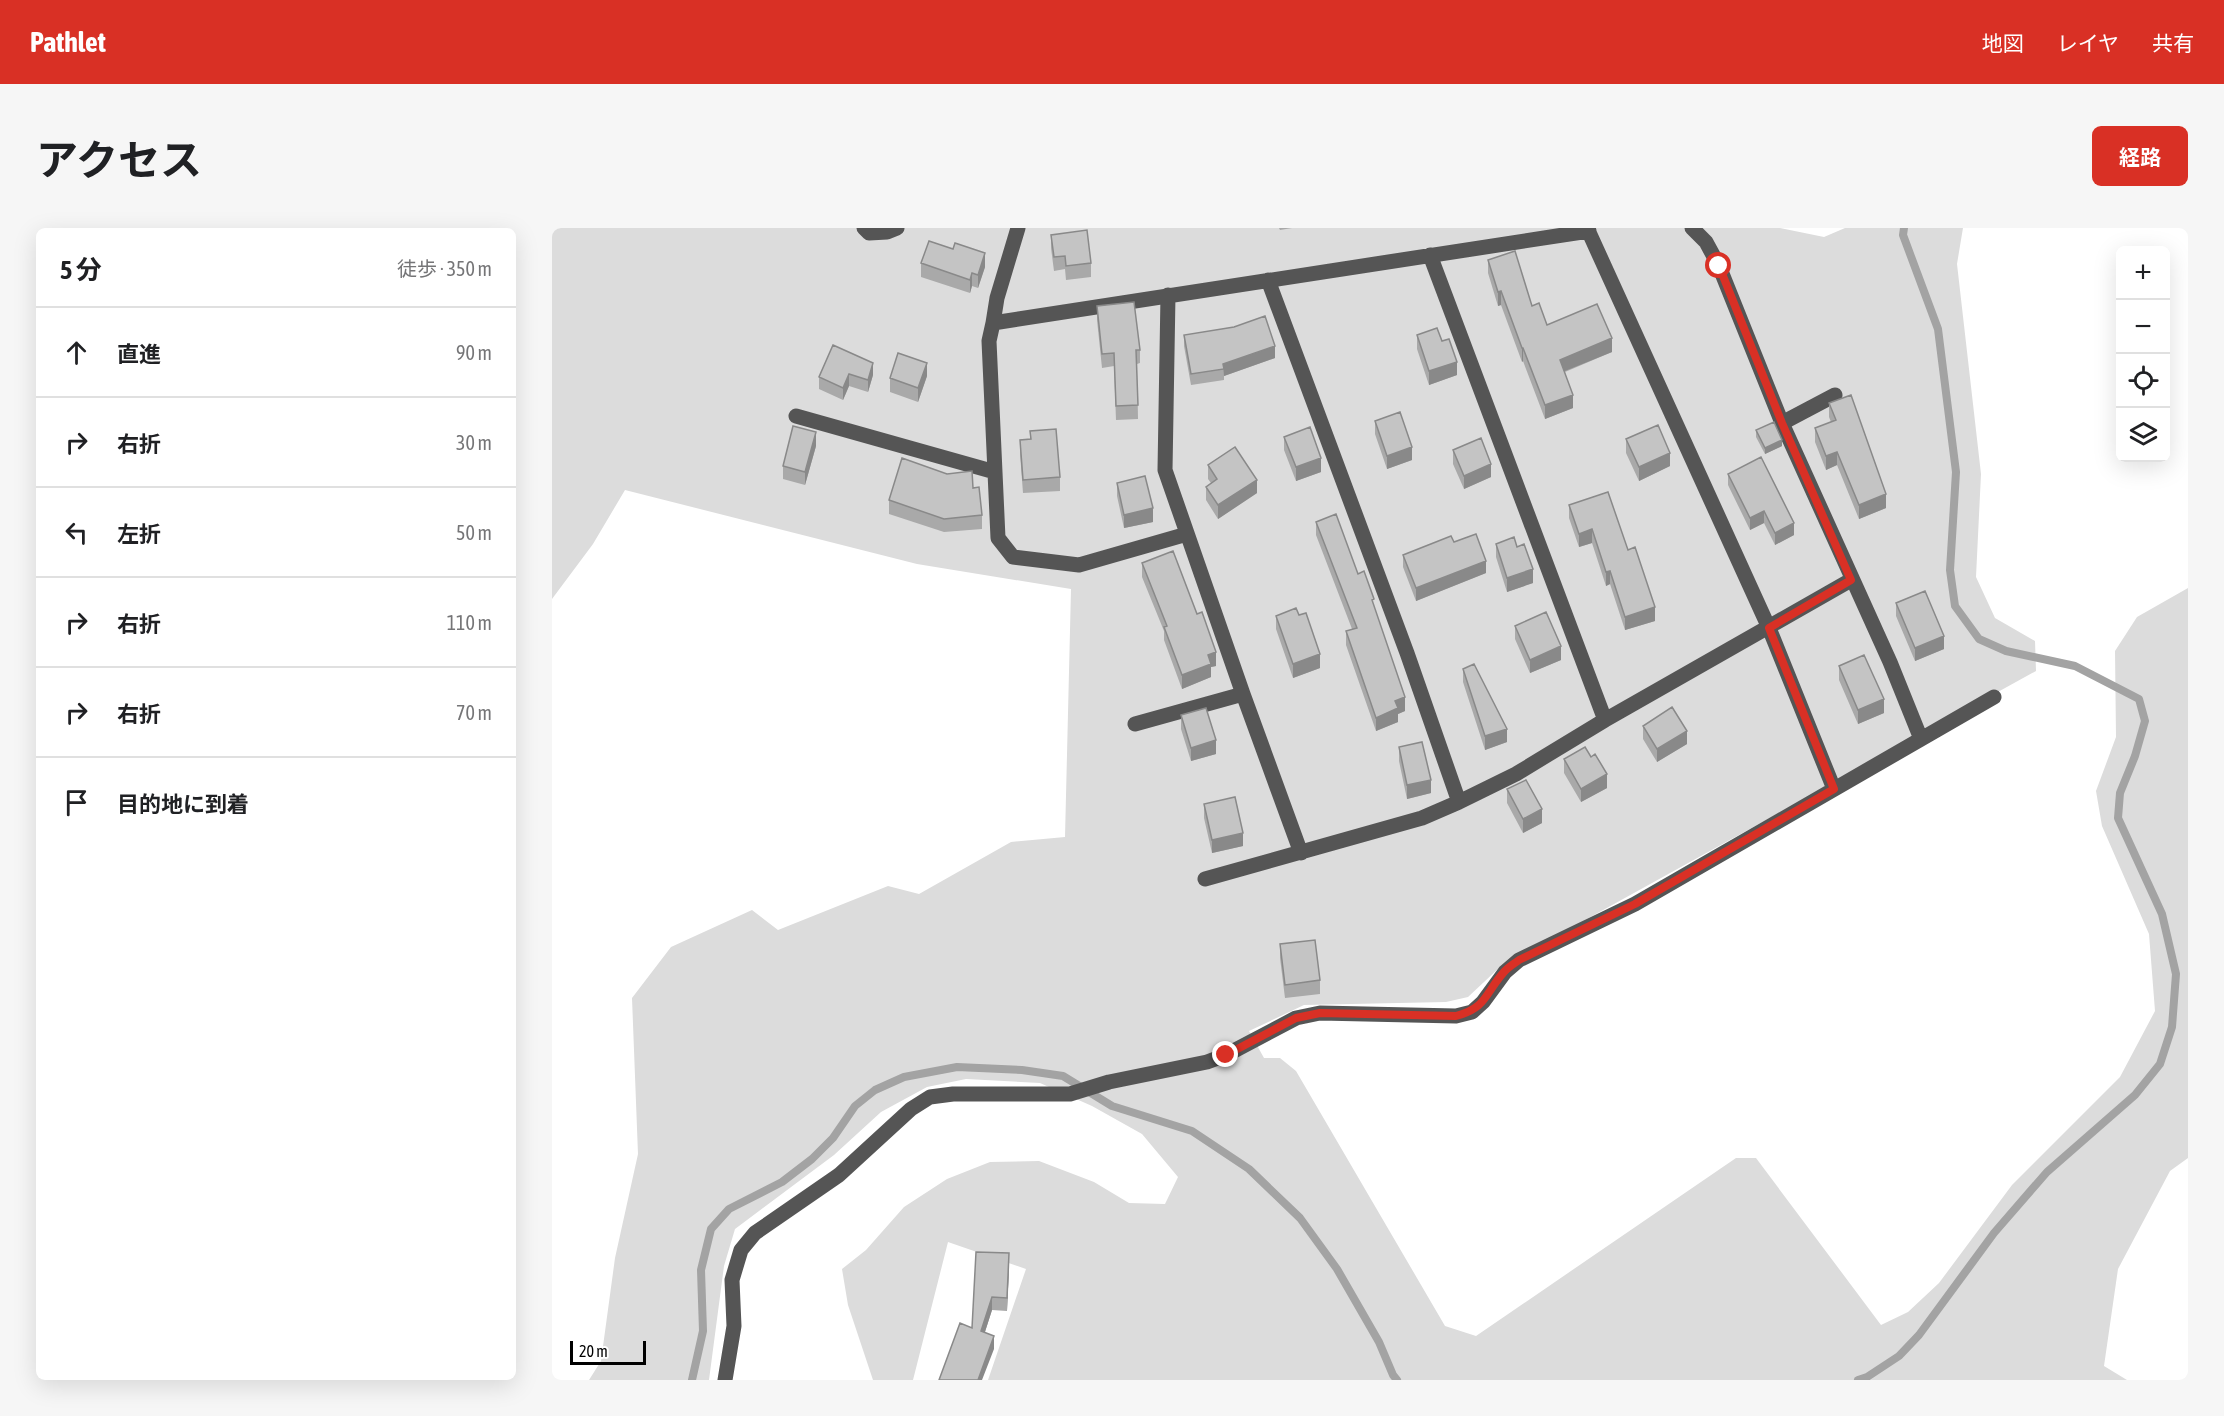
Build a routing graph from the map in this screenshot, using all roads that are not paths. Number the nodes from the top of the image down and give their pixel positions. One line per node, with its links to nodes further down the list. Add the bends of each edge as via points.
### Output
1 (864, 228): 2 (street, via 869,233)
2 (897, 228)
3 (1018, 228): 9 (street)
4 (1692, 228): 12 (street, via 1706,242 1719,266)
5 (1588, 229): 6 (street); 16 (street)
6 (1430, 255): 7 (street); 19 (street)
7 (1268, 280): 8 (street); 23 (street)
8 (1168, 295): 9 (street); 14 (street, via 1165,470)
9 (993, 322): 13 (street, via 989,341)
10 (1835, 395): 12 (street)
11 (796, 417): 13 (street)
12 (1782, 423): 15 (street)
13 (995, 472): 14 (street, via 998,538 1013,557 1079,565)
14 (1187, 534): 17 (street)
15 (1851, 580): 16 (street); 21 (street)
16 (1769, 628): 19 (street); 22 (street)
17 (1242, 694): 20 (street); 24 (street)
18 (1994, 697): 21 (street)
19 (1605, 720): 23 (street, via 1516,774)
20 (1135, 724)
21 (1921, 739): 22 (street)
22 (1834, 789): 26 (street, via 1635,904 1519,960 1472,1012 1456,1016 1320,1013 1296,1018 1207,1062 1070,1094 930,1097 910,1109 839,1175 755,1233 741,1250 732,1280 734,1326)
23 (1460, 802): 24 (street, via 1422,818)
24 (1301, 853): 25 (street)
25 (1205, 879)
26 (725, 1380)

